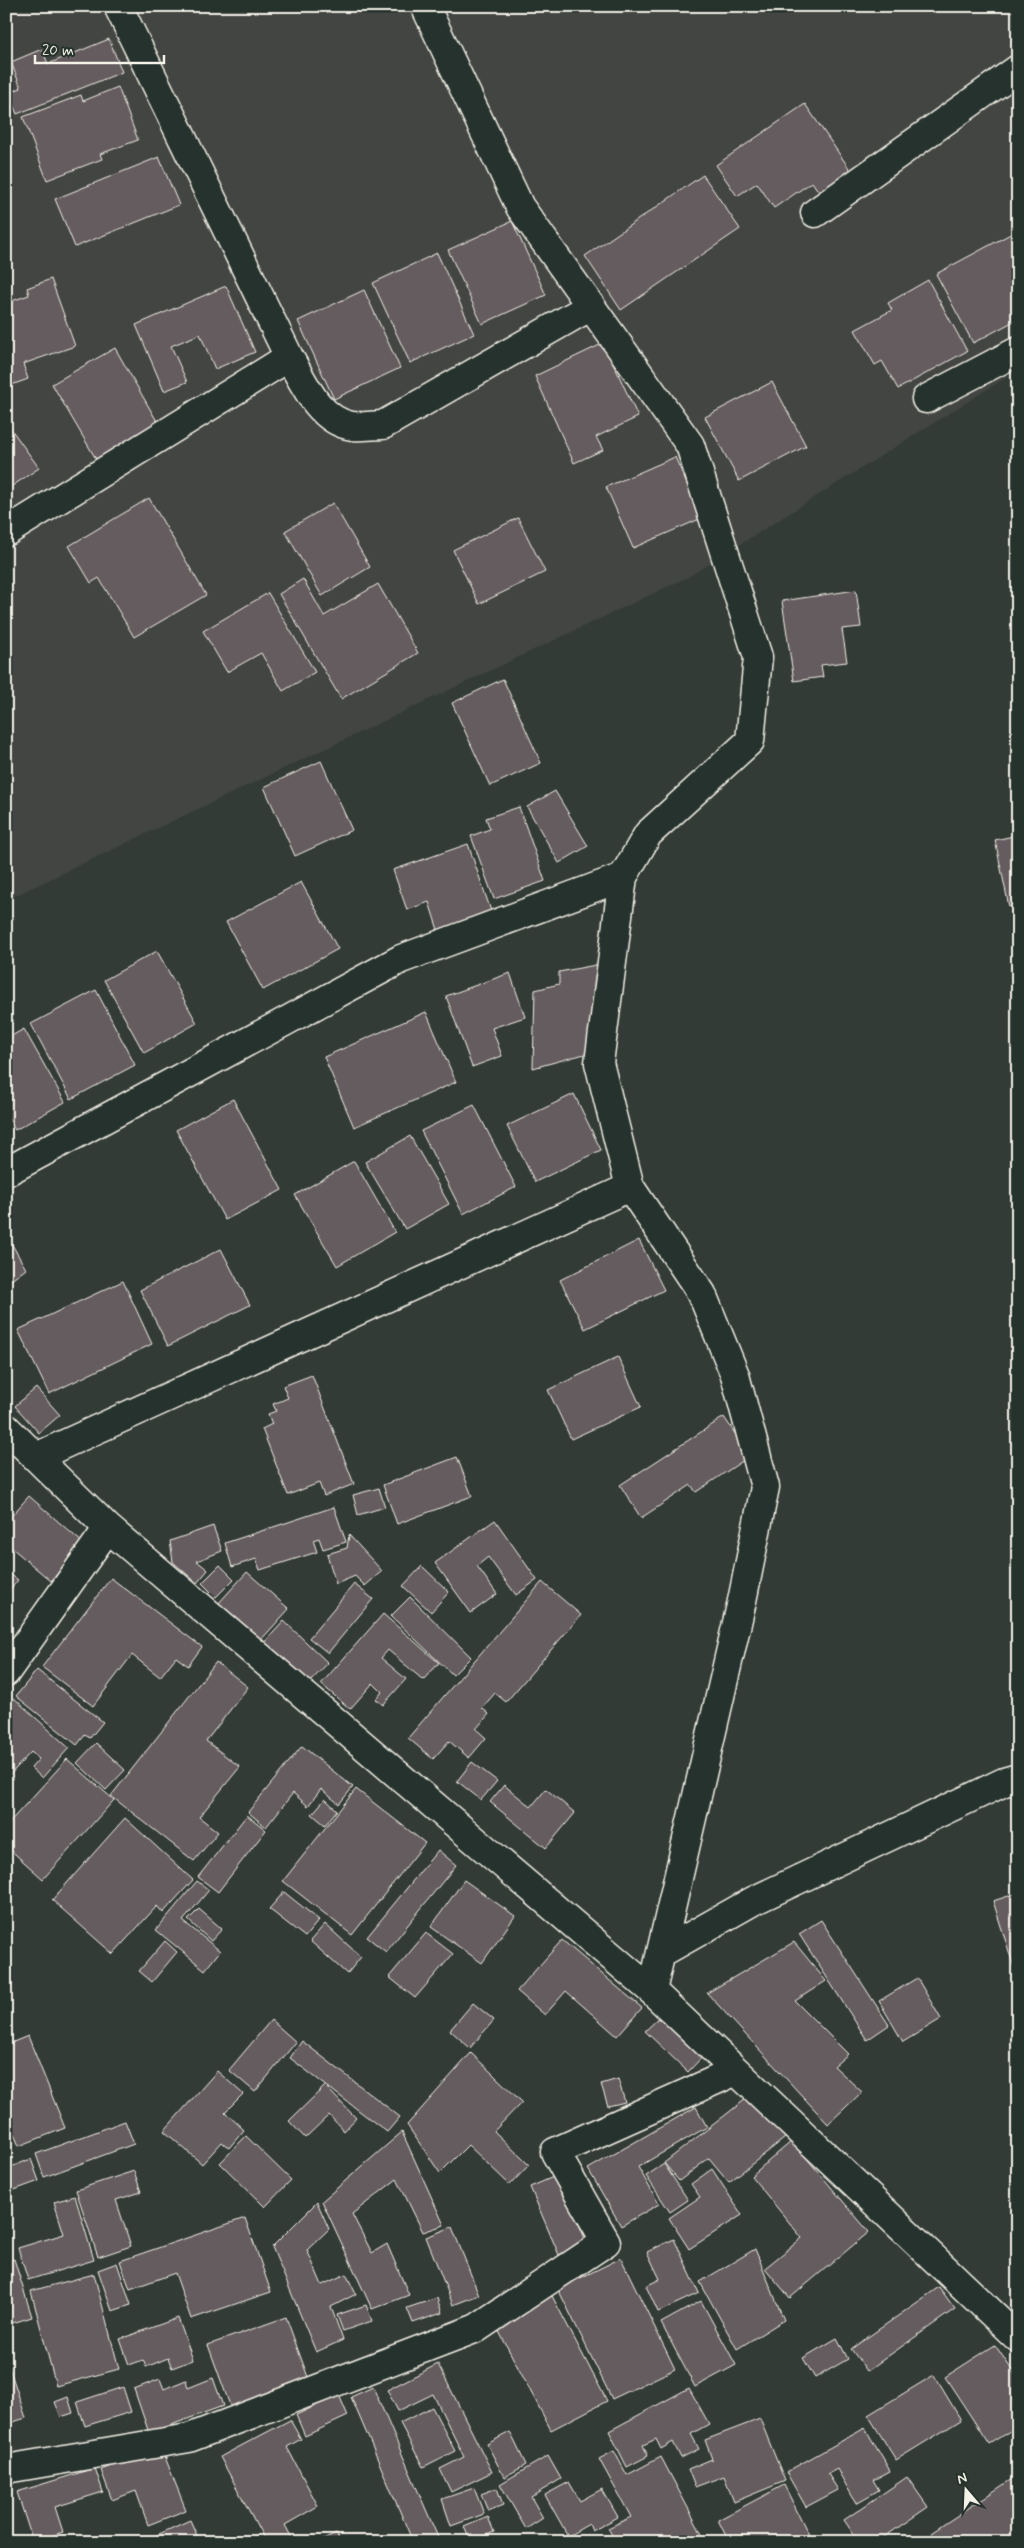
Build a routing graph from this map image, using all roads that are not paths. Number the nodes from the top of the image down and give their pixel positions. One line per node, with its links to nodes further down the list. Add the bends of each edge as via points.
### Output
1 (118, 6): 7 (street)
2 (425, 6): 5 (street, via 520,207)
3 (1018, 69): 4 (street)
4 (814, 214)
5 (591, 306): 7 (street, via 384,425 351,426 324,413); 10 (street, via 690,445 758,657 750,741 648,834)
6 (1018, 351): 8 (street)
7 (289, 356): 9 (street)
8 (926, 399)
9 (6, 532)
10 (623, 877): 11 (street, via 401,959); 12 (street, via 599,1063)
11 (6, 1172)
12 (630, 1187): 14 (street); 18 (street, via 702,1294 735,1375 765,1487)
13 (6, 1428): 14 (street)
14 (36, 1457): 15 (street)
15 (108, 1528): 16 (street); 19 (street)
16 (6, 1672)
17 (1018, 1778): 18 (street, via 753,1901)
18 (661, 1953): 19 (street)
19 (652, 1991): 20 (street)
20 (736, 2071): 21 (street); 22 (street, via 555,2152 606,2242 477,2328 189,2438)
21 (1018, 2338)
22 (6, 2469)

